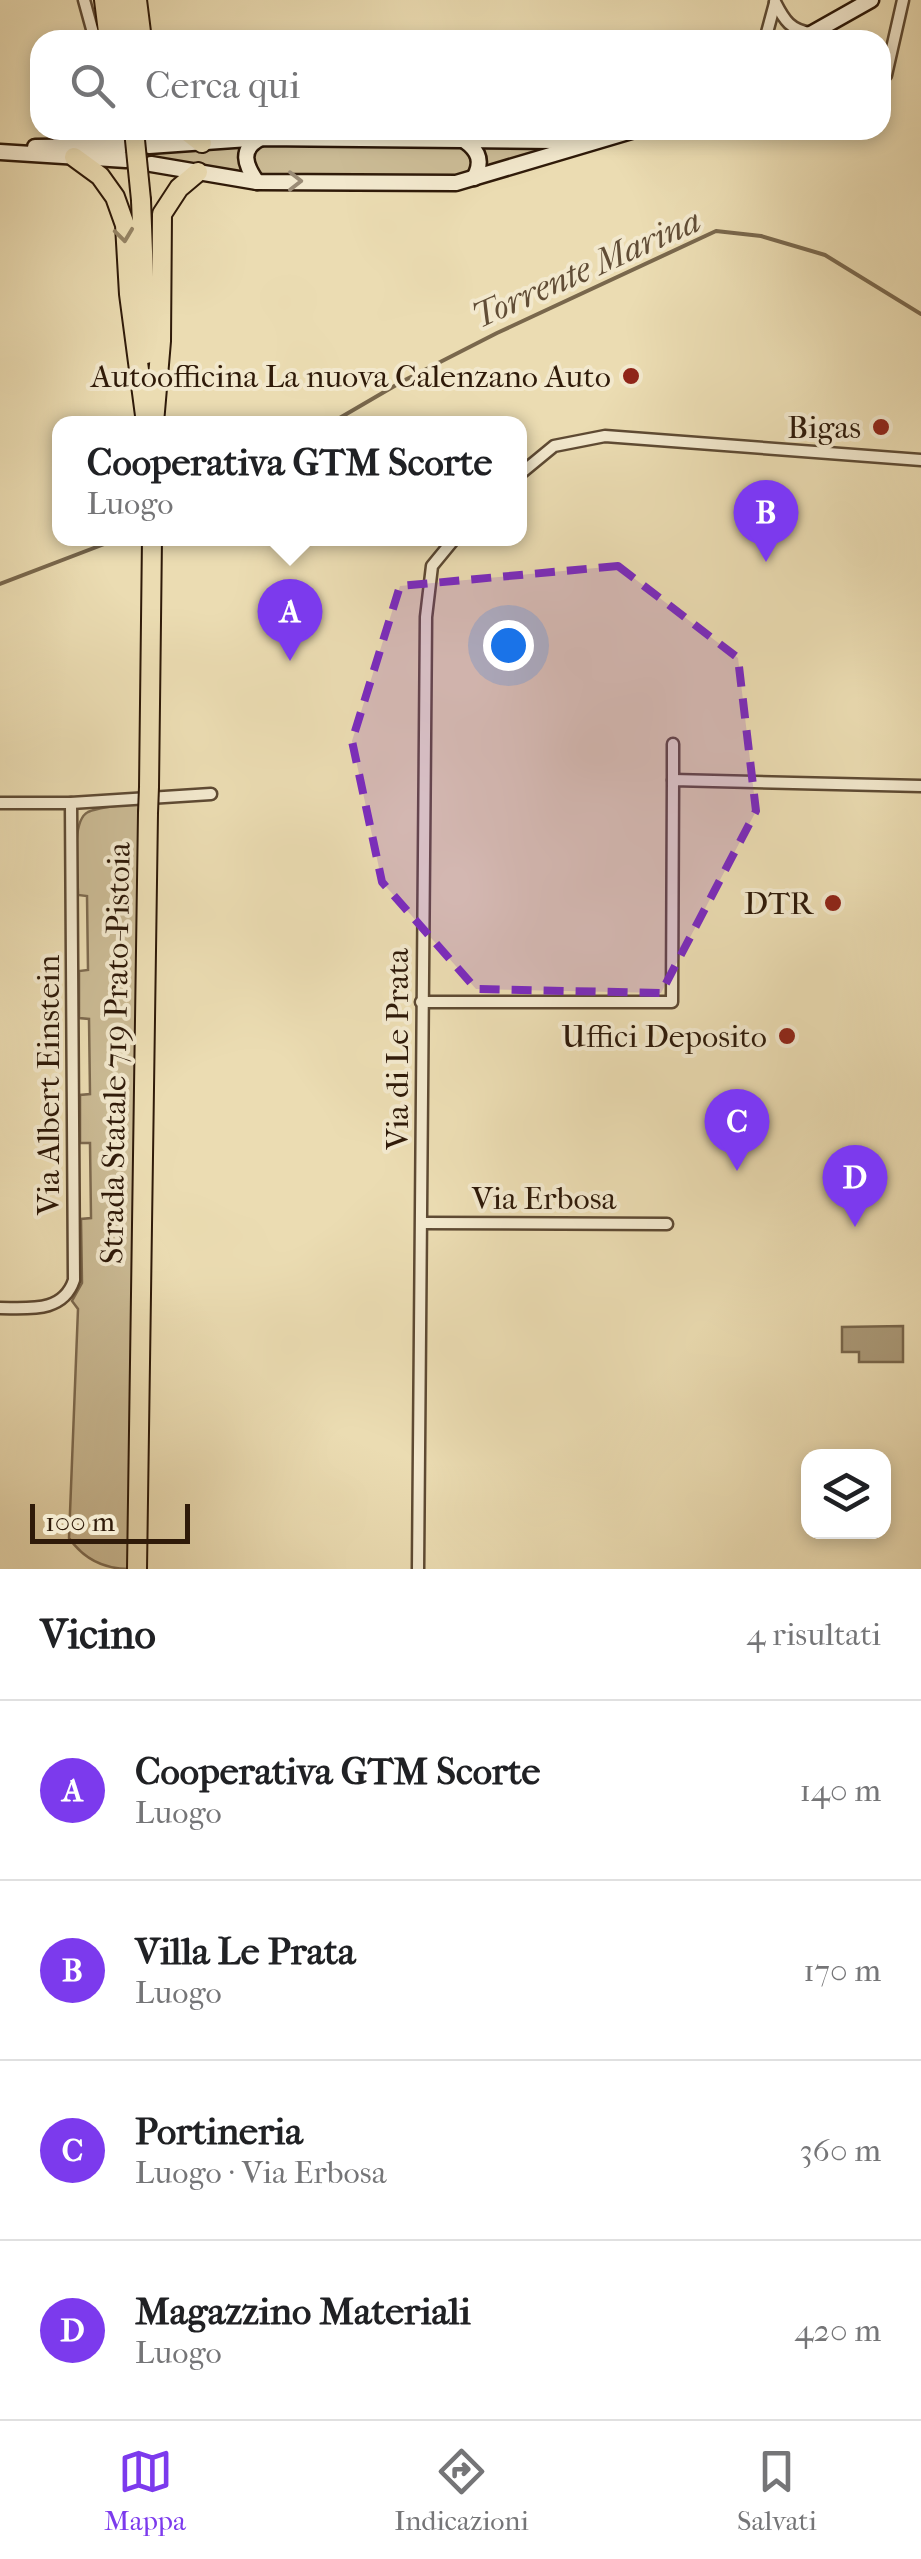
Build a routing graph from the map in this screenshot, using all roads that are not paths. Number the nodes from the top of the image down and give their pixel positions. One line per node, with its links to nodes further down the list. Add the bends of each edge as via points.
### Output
1 (84, 0): 10 (street)
2 (104, 0): 11 (highway)
3 (121, 0): 12 (highway)
4 (137, 0): 13 (highway)
5 (872, 0): 16 (street)
6 (903, 0): 17 (street)
7 (775, 1): 8 (street); 9 (street)
8 (785, 22): 14 (street); 15 (street)
9 (770, 28)
10 (92, 30)
11 (107, 30)
12 (124, 30)
13 (141, 30)
14 (786, 30)
15 (797, 30)
16 (818, 30)
17 (891, 52)
18 (76, 140): 30 (street)
19 (198, 140): 26 (highway)
20 (238, 140): 26 (street)
21 (259, 140): 34 (street, via 245,155)
22 (397, 140): 25 (street)
23 (568, 140): 25 (street)
24 (597, 140): 33 (street)
25 (465, 141): 33 (street, via 478,153)
26 (202, 143): 28 (street)
27 (128, 145): 30 (street); 36 (highway, bridge, via 141,200)
28 (149, 146)
29 (0, 151): 30 (street)
30 (68, 151): 35 (highway, one-way to 35, via 100,176 125,225)
31 (151, 164): 32 (street)
32 (198, 172): 34 (street); 37 (highway, via 162,214 161,341)
33 (474, 178): 34 (street, one-way to 33)
34 (258, 182)
35 (149, 416)
36 (150, 416)
37 (151, 416)
38 (921, 460): 39 (street, via 605,436 554,446)
39 (527, 468)
40 (152, 546): 53 (highway, Strada Statale 719 Prato-Pistoia, bridge)
41 (448, 546): 48 (street, Via di Le Prata, via 432,566 426,618)
42 (672, 744): 43 (street)
43 (673, 780): 44 (street); 48 (street, via 672,1002)
44 (921, 786)
45 (211, 794): 47 (street)
46 (0, 803): 47 (street)
47 (71, 803): 51 (street, Via Albert Einstein, via 74,1280 50,1305)
48 (421, 1002): 49 (street, Via di Le Prata)
49 (422, 1223): 50 (street, Via Erbosa); 52 (street, Via di Le Prata)
50 (667, 1224)
51 (0, 1308)
52 (418, 1567)
53 (137, 1569)

